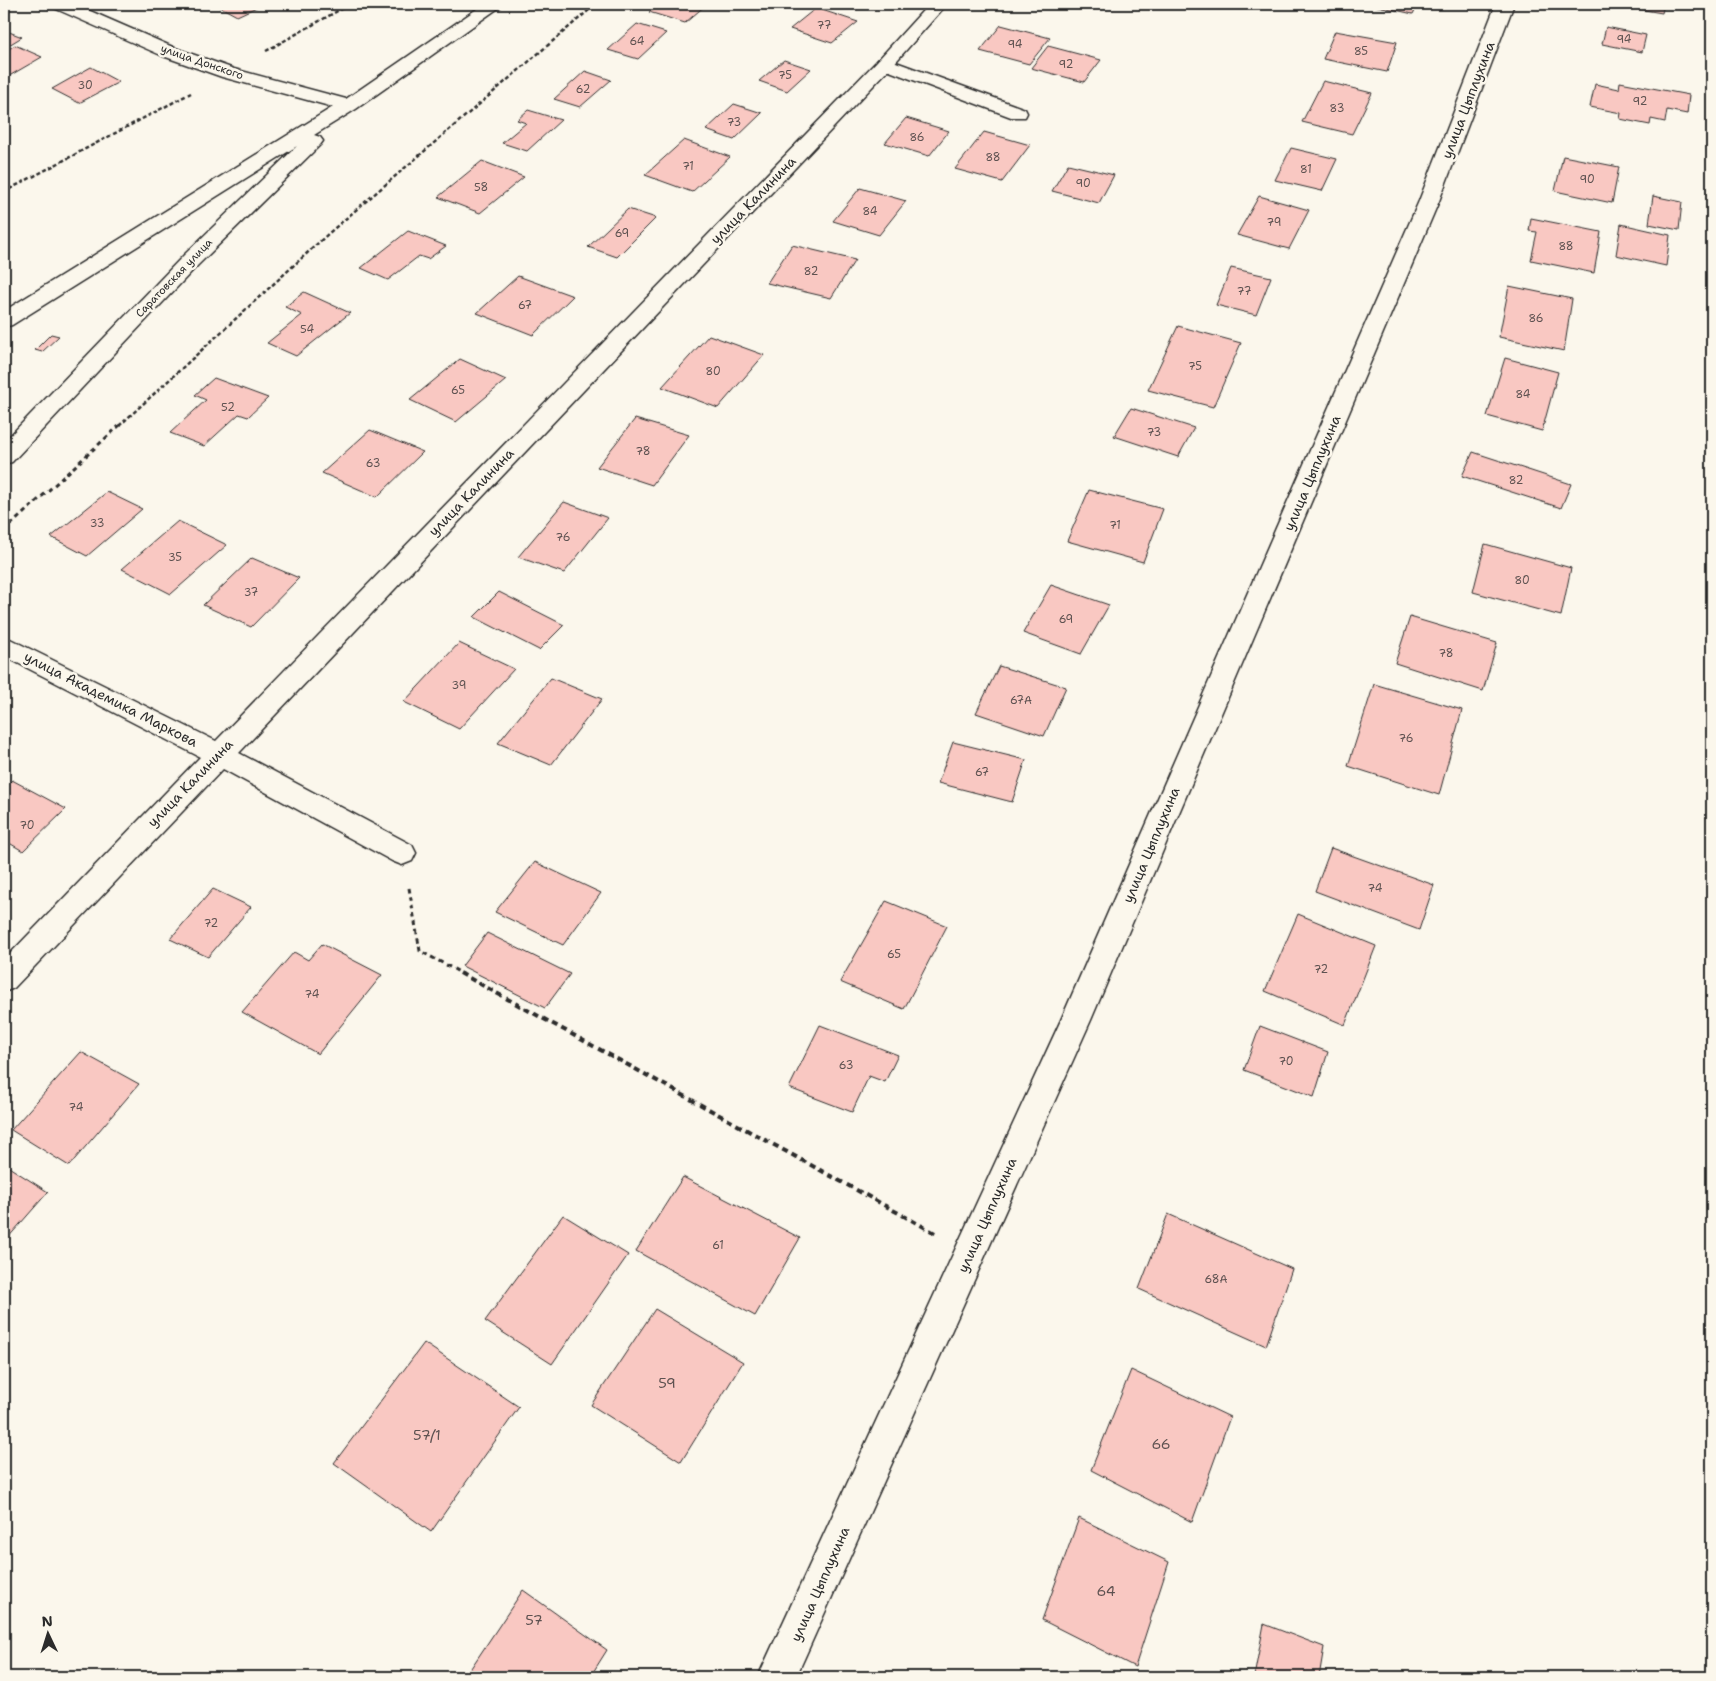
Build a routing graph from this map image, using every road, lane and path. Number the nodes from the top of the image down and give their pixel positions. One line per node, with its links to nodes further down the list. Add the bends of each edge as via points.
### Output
1 (60, 4): 8 (street, улица Донского, via 168,52)
2 (350, 4): 8 (path)
3 (495, 4): 9 (street, Саратовская улица)
4 (596, 4): 14 (path, via 329,233)
5 (938, 4): 7 (street, улица Калинина)
6 (1505, 4): 19 (street, улица Цыплухина, via 1429,201 1080,1011)
7 (885, 63): 10 (street); 16 (street, улица Калинина)
8 (228, 73): 9 (street, улица Донского); 11 (path)
9 (349, 105): 12 (street, Саратовская улица); 13 (street, Саратовская улица, via 191,260)
10 (1018, 113)
11 (4, 192)
12 (4, 320)
13 (4, 456)
14 (4, 530)
15 (4, 645): 16 (street, улица Академика Маркова)
16 (218, 754): 17 (street, улица Академика Маркова); 18 (street, улица Калинина)
17 (402, 853): 19 (path, via 420,951)
18 (4, 979)
19 (970, 1252): 20 (street, улица Цыплухина)
20 (777, 1677)

